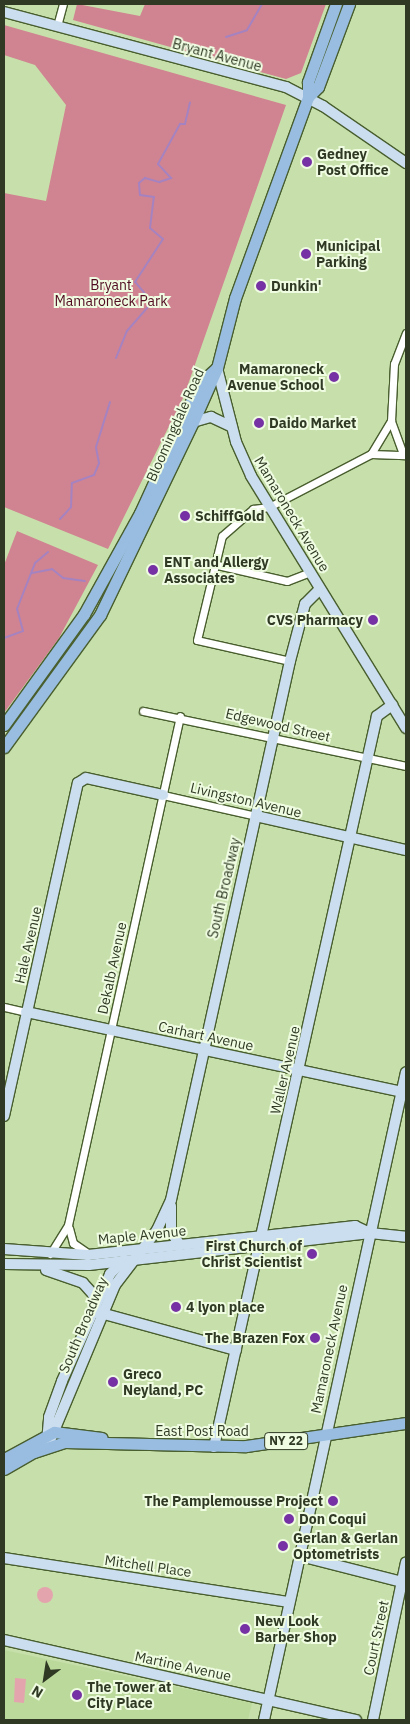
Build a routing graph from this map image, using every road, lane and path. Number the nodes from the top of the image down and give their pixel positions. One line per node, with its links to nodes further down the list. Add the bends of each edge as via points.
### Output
1 (63, 4): 5 (street)
2 (336, 4): 6 (main road, Mamaroneck Avenue, via 308,82)
3 (349, 4): 6 (main road, Mamaroneck Avenue, via 318,87)
4 (4, 12): 5 (street, Bryant Avenue)
5 (57, 26): 6 (street, Bryant Avenue)
6 (308, 97): 7 (street, Bryant Avenue); 9 (main road, Mamaroneck Avenue, via 235,298)
7 (406, 163)
8 (406, 333): 10 (street, via 394,364)
9 (217, 368): 11 (main road, Bloomingdale Road); 12 (street, Mamaroneck Avenue); 23 (main road, Bloomingdale Road, via 199,384 140,513 84,614)
10 (391, 421): 13 (street); 14 (street)
11 (193, 422): 12 (street, via 211,416); 26 (main road, Bloomingdale Road, via 100,615)
12 (232, 427): 15 (street, Mamaroneck Avenue, via 246,466)
13 (372, 454): 14 (street); 15 (street)
14 (405, 455)
15 (269, 507): 16 (street, via 253,509 230,527); 17 (street, Mamaroneck Avenue)
16 (213, 564): 17 (street, via 287,581); 19 (street, via 197,640)
17 (310, 572): 18 (street, Mamaroneck Avenue)
18 (320, 589): 19 (street, South Broadway, via 305,604); 20 (street, Mamaroneck Avenue)
19 (290, 661): 25 (street, South Broadway)
20 (392, 705): 24 (street, Mamaroneck Avenue); 27 (street, Waller Avenue, via 377,716)
21 (143, 711): 22 (street, Edgewood Street)
22 (180, 716): 25 (street, Edgewood Street); 30 (street, Dekalb Avenue)
23 (4, 725)
24 (406, 728)
25 (273, 737): 27 (street, Edgewood Street); 31 (street, South Broadway)
26 (4, 747)
27 (370, 758): 28 (street, Edgewood Street); 32 (street, Waller Avenue)
28 (406, 766)
29 (80, 781): 30 (street, Livingston Avenue, via 86,778); 35 (street, Hale Avenue)
30 (163, 795): 31 (street, Livingston Avenue); 36 (street, Dekalb Avenue)
31 (256, 816): 32 (street, Livingston Avenue); 37 (street, South Broadway)
32 (350, 837): 33 (street, Livingston Avenue); 38 (street, Waller Avenue)
33 (406, 850)
34 (4, 1007): 35 (street, Carhart Avenue)
35 (26, 1012): 36 (street, Carhart Avenue); 41 (street, Hale Avenue)
36 (111, 1029): 37 (street, Carhart Avenue); 43 (street, Dekalb Avenue)
37 (204, 1050): 38 (street, Carhart Avenue); 42 (street, South Broadway)
38 (299, 1070): 40 (street, Carhart Avenue); 46 (street, Waller Avenue)
39 (406, 1072): 40 (street, Mamaroneck Avenue)
40 (401, 1092): 44 (street, Mamaroneck Avenue)
41 (4, 1116)
42 (171, 1200): 47 (street, South Broadway, via 171,1232); 49 (street, South Broadway)
43 (68, 1225): 50 (street, Dekalb Avenue); 51 (street, via 73,1243)
44 (370, 1233): 45 (street, Maple Avenue); 46 (street, Maple Avenue); 59 (street, Mamaroneck Avenue)
45 (406, 1237)
46 (261, 1241): 47 (street, Maple Avenue); 52 (street, Maple Avenue); 57 (street, Waller Avenue)
47 (180, 1245): 49 (street, Maple Avenue)
48 (4, 1249): 50 (street, Maple Avenue)
49 (142, 1250): 51 (street, Maple Avenue); 52 (street, South Broadway); 53 (street, South Broadway)
50 (50, 1254): 51 (street, Maple Avenue)
51 (92, 1255)
52 (133, 1260): 53 (street, Maple Avenue); 56 (street, South Broadway)
53 (122, 1261): 55 (street, Maple Avenue); 56 (street, South Broadway, via 110,1274)
54 (4, 1264): 55 (street, Maple Avenue)
55 (28, 1267): 56 (street, via 64,1274 83,1283 93,1294)
56 (97, 1311): 57 (street); 60 (street, South Broadway, via 62,1381)
57 (236, 1350): 61 (street, Waller Avenue)
58 (406, 1423): 59 (main road, East Post Road / NY 22)
59 (326, 1435): 61 (main road, East Post Road / NY 22); 64 (street, Mamaroneck Avenue)
60 (49, 1438): 61 (main road, East Post Road / NY 22); 62 (main road, NY 22); 63 (main road, NY 22)
61 (214, 1447)
62 (4, 1459)
63 (4, 1469)
64 (300, 1556): 67 (street); 68 (street, Mamaroneck Avenue)
65 (4, 1558): 68 (street, Mitchell Place)
66 (406, 1562): 67 (street, Court Street)
67 (404, 1582): 73 (street, Court Street)
68 (288, 1602): 70 (street, Mamaroneck Avenue)
69 (4, 1640): 70 (street, Martine Avenue)
70 (269, 1699): 71 (street, Mamaroneck Avenue); 72 (street, Martine Avenue)
71 (264, 1720)
72 (356, 1720)
73 (373, 1720)

